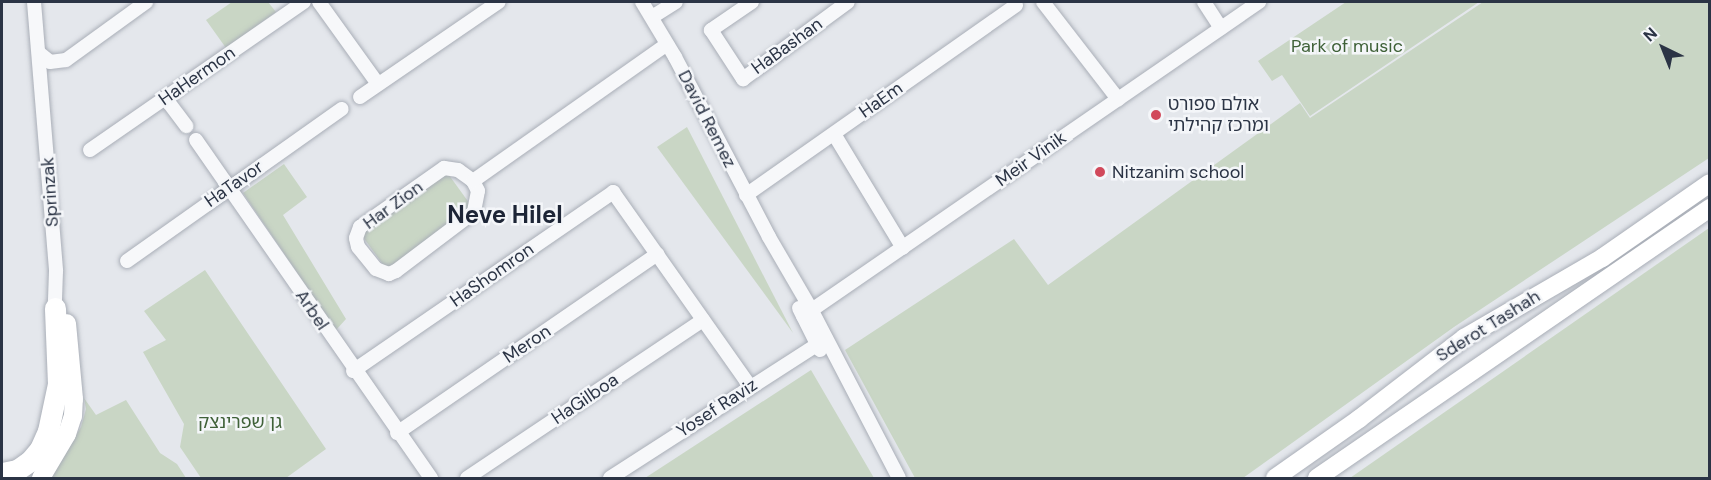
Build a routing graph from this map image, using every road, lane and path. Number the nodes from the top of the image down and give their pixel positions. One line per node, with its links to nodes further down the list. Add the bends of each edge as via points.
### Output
1 (25, 2): 24 (street, Sprinzak)
2 (34, 2): 18 (street, Sprinzak)
3 (146, 2): 18 (street, via 66,60 50,62)
4 (304, 2): 21 (street, HaHermon)
5 (319, 2): 19 (street)
6 (499, 2): 19 (street)
7 (642, 2): 15 (street, David Remez)
8 (676, 2): 15 (street)
9 (752, 2): 10 (street, HaBashan, via 711,30 743,79)
10 (848, 2)
11 (1043, 2): 22 (street)
12 (1204, 2): 16 (street)
13 (1259, 2): 16 (street, Meir Vinik)
14 (1016, 5): 26 (street, HaEm)
15 (652, 17): 17 (street, David Remez)
16 (1221, 28): 22 (street, Meir Vinik)
17 (667, 44): 29 (street); 32 (street, David Remez)
18 (39, 53): 24 (street, Sprinzak)
19 (378, 84): 20 (street)
20 (360, 97)
21 (166, 99): 25 (street); 28 (street, HaHermon)
22 (1118, 99): 34 (street, Meir Vinik)
23 (342, 109): 31 (street, HaTavor)
24 (44, 113): 37 (street, Sprinzak)
25 (186, 126)
26 (834, 134): 32 (street, HaEm); 34 (street)
27 (196, 140): 31 (street, Arbel)
28 (90, 150)
29 (473, 181): 29 (street, Har Zion, via 458,170 444,168 360,227 358,247 376,269 389,274 396,271 474,212 478,191)
30 (1710, 183): 51 (main road, Sderot Tashah, via 1602,258 1464,338)
31 (228, 188): 36 (street, HaTavor); 42 (street, Arbel)
32 (746, 195): 38 (street, David Remez)
33 (1710, 208): 52 (main road, Sderot Tashah)
34 (903, 248): 38 (street, Meir Vinik)
35 (657, 254): 40 (street, HaShomron); 42 (street, HaShomron, via 613,192); 44 (street, Meron)
36 (127, 261)
37 (56, 271): 39 (street, Sprinzak); 39 (street, Sprinzak)
38 (808, 314): 41 (street, David Remez)
39 (61, 315): 45 (highway, via 58,384 48,431 30,461 17,470); 46 (main road, via 73,416)
40 (704, 320): 43 (street, HaShomron); 48 (street, HaGilboa)
41 (821, 341): 43 (street, Yosef Raviz); 50 (street, David Remez)
42 (353, 371): 44 (street, Arbel)
43 (750, 386): 49 (street, Yosef Raviz)
44 (397, 433): 47 (street, Arbel)
45 (2, 473)
46 (41, 478)
47 (431, 478)
48 (467, 478)
49 (610, 478)
50 (899, 478)
51 (1275, 478)
52 (1317, 478)

